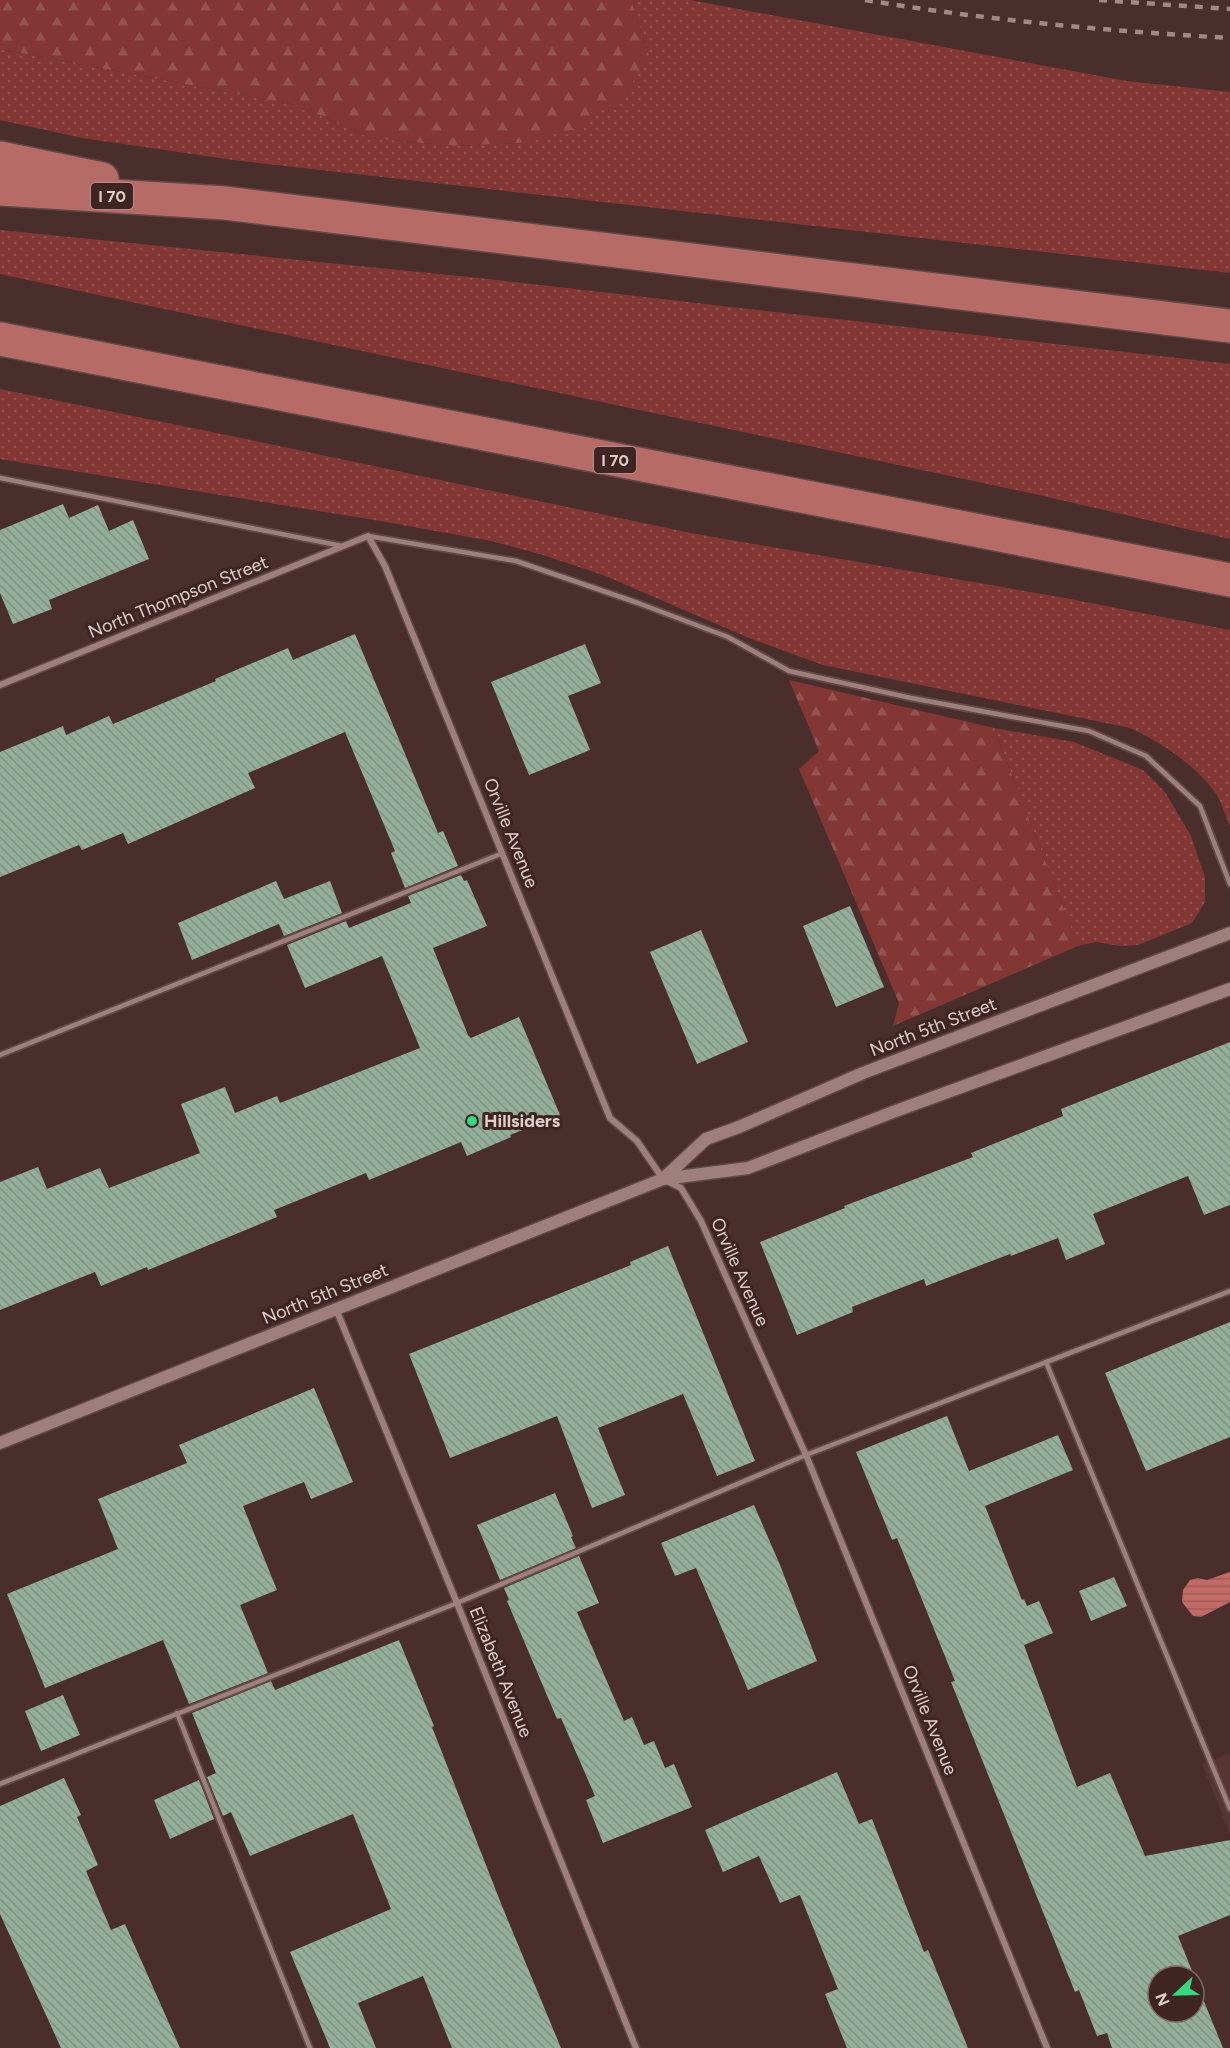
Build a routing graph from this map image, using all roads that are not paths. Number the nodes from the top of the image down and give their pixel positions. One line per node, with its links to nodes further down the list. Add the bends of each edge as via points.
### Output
1 (0, 158): 3 (highway)
2 (0, 189): 3 (highway, I 70)
3 (225, 203): 4 (highway, I 70)
4 (1230, 326)
5 (0, 339): 9 (highway, I 70)
6 (0, 478): 8 (lane)
7 (368, 536): 8 (street, North Thompson Street); 11 (street, Orville Avenue, via 385,566); 12 (lane, via 516,561 728,637 789,671 1089,731 1146,756 1200,806)
8 (344, 547): 10 (street, North Thompson Street)
9 (1230, 580)
10 (0, 685)
11 (503, 853): 15 (lane); 16 (street, Orville Avenue, via 610,1118 637,1141)
12 (1230, 884)
13 (1230, 933): 16 (main road, North 5th Street, via 862,1073 705,1139)
14 (1230, 989): 16 (main road, North 5th Street, via 748,1168)
15 (0, 1055)
16 (663, 1179): 18 (main road, North 5th Street); 21 (street, Orville Avenue, via 681,1188 701,1221)
17 (1230, 1291): 19 (lane)
18 (336, 1309): 20 (main road, North 5th Street); 22 (street, Elizabeth Avenue)
19 (1046, 1362): 21 (lane); 25 (lane)
20 (0, 1443)
21 (806, 1455): 22 (lane); 28 (street, Orville Avenue)
22 (457, 1603): 23 (lane); 27 (street, Elizabeth Avenue)
23 (177, 1713): 24 (lane); 26 (lane)
24 (0, 1784)
25 (1230, 1809)
26 (310, 2048)
27 (636, 2048)
28 (1047, 2048)

